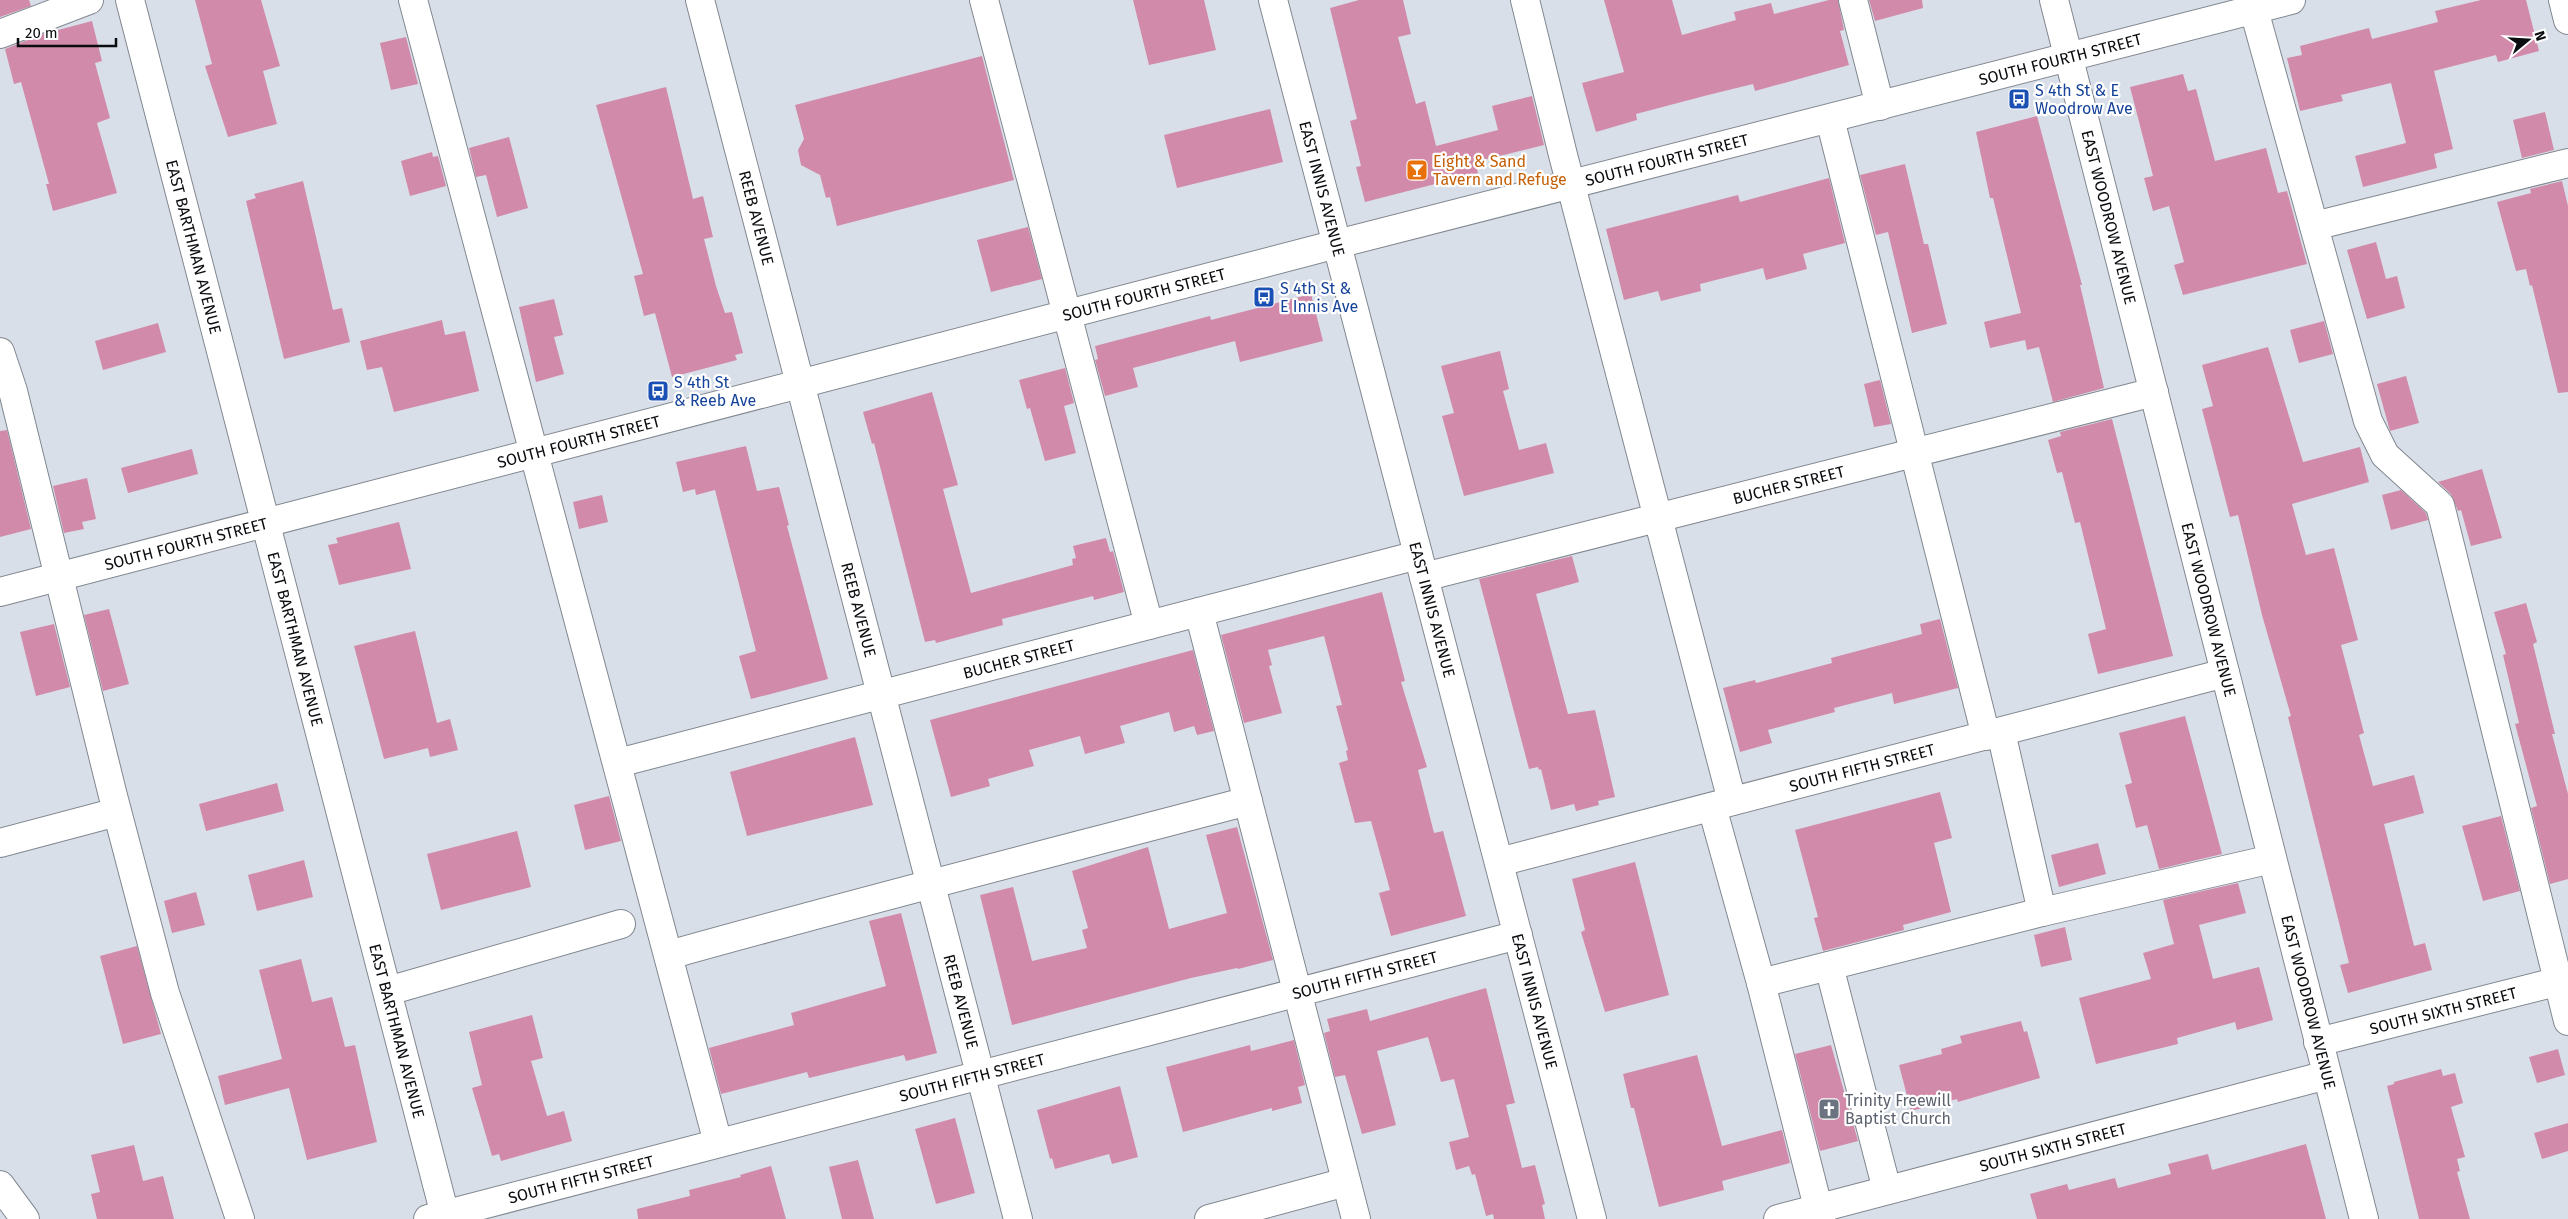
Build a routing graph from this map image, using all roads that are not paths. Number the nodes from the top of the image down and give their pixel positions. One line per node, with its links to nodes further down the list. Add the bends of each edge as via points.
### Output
1 (89, 0): 14 (street)
2 (130, 0): 29 (street, EAST BARTHMAN AVENUE)
3 (413, 0): 26 (street)
4 (700, 0): 24 (street, REEB AVENUE)
5 (984, 0): 22 (street)
6 (1273, 0): 21 (street, EAST INNIS AVENUE)
7 (1525, 0): 19 (street)
8 (1853, 0): 16 (street)
9 (2054, 0): 15 (street, EAST WOODROW AVENUE)
10 (2289, 0): 12 (street, SOUTH FOURTH STREET)
11 (2563, 0): 13 (street)
12 (2254, 10): 15 (street, SOUTH FOURTH STREET); 20 (street)
13 (2568, 20)
14 (0, 34)
15 (2069, 58): 16 (street, SOUTH FOURTH STREET); 25 (street, EAST WOODROW AVENUE)
16 (1880, 106): 17 (street, SOUTH FOURTH STREET)
17 (1830, 119): 19 (street, SOUTH FOURTH STREET); 27 (street)
18 (2568, 163): 20 (street)
19 (1571, 185): 21 (street, SOUTH FOURTH STREET); 28 (street)
20 (2314, 226): 51 (street, via 2368,421 2385,456 2440,505)
21 (1337, 244): 22 (street, SOUTH FOURTH STREET); 30 (street, EAST INNIS AVENUE)
22 (1067, 315): 24 (street, SOUTH FOURTH STREET); 34 (street)
23 (0, 352): 31 (street, via 13,391)
24 (801, 384): 26 (street, SOUTH FOURTH STREET); 36 (street, REEB AVENUE)
25 (2154, 392): 27 (street, BUCHER STREET); 35 (street, EAST WOODROW AVENUE)
26 (533, 454): 29 (street, SOUTH FOURTH STREET); 38 (street)
27 (1915, 454): 28 (street, BUCHER STREET); 37 (street)
28 (1658, 518): 30 (street, BUCHER STREET); 40 (street)
29 (267, 522): 31 (street, SOUTH FOURTH STREET); 53 (street, EAST BARTHMAN AVENUE)
30 (1421, 566): 33 (street, BUCHER STREET); 44 (street, EAST INNIS AVENUE)
31 (58, 577): 32 (street, SOUTH FOURTH STREET); 41 (street)
32 (0, 592)
33 (1199, 612): 34 (street, BUCHER STREET); 39 (street)
34 (1149, 625): 36 (street, BUCHER STREET)
35 (2225, 673): 37 (street, SOUTH FIFTH STREET); 43 (street, EAST WOODROW AVENUE)
36 (881, 694): 38 (street, BUCHER STREET); 45 (street, REEB AVENUE)
37 (1993, 734): 40 (street, SOUTH FIFTH STREET); 46 (street)
38 (618, 763): 49 (street)
39 (1248, 801): 45 (street); 54 (street)
40 (1722, 804): 44 (street, SOUTH FIFTH STREET); 52 (street)
41 (117, 812): 42 (street); 66 (street, via 166,993)
42 (0, 843)
43 (2272, 859): 46 (street); 56 (street, EAST WOODROW AVENUE)
44 (1499, 862): 48 (street, EAST INNIS AVENUE)
45 (931, 884): 49 (street); 57 (street, REEB AVENUE)
46 (2042, 912): 50 (street)
47 (621, 924): 53 (street)
48 (1518, 935): 54 (street, SOUTH FIFTH STREET); 70 (street, EAST INNIS AVENUE)
49 (668, 955): 59 (street)
50 (1828, 966): 52 (street); 62 (street)
51 (2563, 980): 55 (street); 56 (street, SOUTH SIXTH STREET)
52 (1761, 982): 63 (street)
53 (388, 991): 64 (street, EAST BARTHMAN AVENUE)
54 (1297, 992): 57 (street, SOUTH FIFTH STREET); 60 (street)
55 (2568, 1021)
56 (2318, 1042): 58 (street, EAST WOODROW AVENUE)
57 (981, 1074): 59 (street, SOUTH FIFTH STREET); 67 (street, REEB AVENUE)
58 (2327, 1074): 62 (street, SOUTH SIXTH STREET); 72 (street, EAST WOODROW AVENUE)
59 (718, 1143): 64 (street, SOUTH FIFTH STREET)
60 (1346, 1182): 68 (street); 69 (street)
61 (0, 1185): 65 (street)
62 (1887, 1190): 63 (street, SOUTH SIXTH STREET)
63 (1819, 1214): 71 (street, SOUTH SIXTH STREET)
64 (440, 1217)
65 (25, 1219)
66 (240, 1219)
67 (1018, 1219)
68 (1209, 1219)
69 (1356, 1219)
70 (1592, 1219)
71 (1778, 1219)
72 (2364, 1219)

